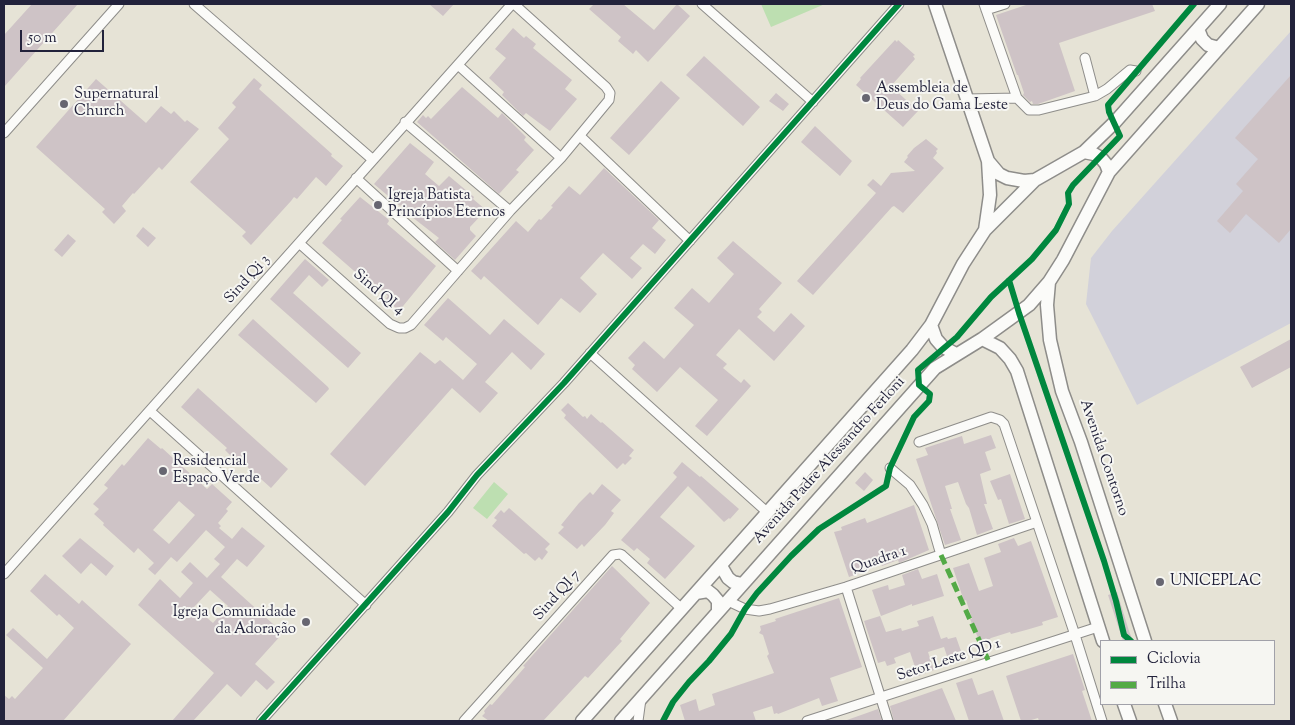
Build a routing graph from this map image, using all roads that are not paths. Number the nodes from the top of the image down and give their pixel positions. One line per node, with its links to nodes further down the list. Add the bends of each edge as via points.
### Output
1 (119, 4): 21 (street)
2 (194, 4): 25 (street)
3 (513, 4): 14 (street, Sind Qi 3); 22 (street, Sind QI 4, via 610,93 609,100)
4 (702, 4): 19 (street)
5 (899, 4): 19 (street)
6 (935, 4): 17 (main road)
7 (1005, 4): 10 (street)
8 (1220, 4): 11 (main road, Avenida Padre Alessandro Ferloni)
9 (1258, 4): 12 (main road, Avenida Padre Alessandro Ferloni)
10 (985, 7): 18 (street)
11 (1198, 29): 12 (main road, via 1202,40); 23 (main road, Avenida Padre Alessandro Ferloni)
12 (1219, 48): 27 (main road, Avenida Padre Alessandro Ferloni)
13 (1085, 58): 16 (street)
14 (458, 65): 20 (street, Sind Qi 3); 24 (street)
15 (1136, 70): 16 (street, via 1130,70)
16 (1095, 96): 18 (street, via 1039,110 1029,110)
17 (967, 98): 18 (street); 26 (main road)
18 (1017, 98)
19 (813, 102): 32 (street)
20 (405, 122): 25 (street, Sind Qi 3); 30 (street)
21 (4, 133)
22 (580, 136): 24 (street, Sind QI 4); 32 (street)
23 (1084, 152): 27 (main road, via 1101,158); 29 (main road, Avenida Padre Alessandro Ferloni)
24 (561, 158): 30 (street, Sind QI 4)
25 (372, 159): 28 (street, Sind Qi 3)
26 (988, 161): 29 (main road, via 1006,178); 31 (main road, via 990,195)
27 (1109, 172): 35 (main road, Avenida Padre Alessandro Ferloni)
28 (356, 178): 33 (street, Sind Qi 3); 34 (street)
29 (1035, 180): 31 (main road, Avenida Padre Alessandro Ferloni)
30 (510, 211): 34 (street, Sind QI 4)
31 (985, 230): 36 (main road, Avenida Padre Alessandro Ferloni)
32 (690, 241): 38 (street)
33 (299, 243): 34 (street, Sind QI 4, via 390,324 399,328 411,325); 40 (street, Sind Qi 3)
34 (458, 271)
35 (1049, 282): 37 (main road, Avenida Padre Alessandro Ferloni, via 1024,309); 58 (main road, Avenida Contorno, via 1050,340 1062,391)
36 (931, 325): 39 (main road, via 936,339); 43 (main road, Avenida Padre Alessandro Ferloni)
37 (982, 339): 39 (main road, Avenida Padre Alessandro Ferloni); 55 (main road, via 1000,348 1017,371)
38 (590, 353): 43 (street); 52 (street, via 477,475)
39 (956, 354): 48 (main road, Avenida Padre Alessandro Ferloni, via 935,368)
40 (150, 410): 47 (street, Sind Qi 3); 52 (street)
41 (919, 442): 44 (street, via 991,417 1000,420)
42 (890, 468): 45 (street, via 910,485 923,505)
43 (768, 513): 46 (main road, Avenida Padre Alessandro Ferloni)
44 (1037, 522): 45 (street, Quadra 1); 56 (street)
45 (941, 555): 49 (street, Quadra 1)
46 (721, 566): 48 (main road, via 728,578); 50 (main road, Avenida Padre Alessandro Ferloni)
47 (4, 574)
48 (742, 584): 51 (main road, Avenida Padre Alessandro Ferloni)
49 (846, 587): 51 (street, Quadra 1, via 759,611); 59 (street)
50 (696, 593): 53 (main road, Avenida Padre Alessandro Ferloni); 54 (main road, via 708,591 713,595 718,601)
51 (728, 601): 54 (main road, Avenida Padre Alessandro Ferloni)
52 (366, 605): 63 (street)
53 (682, 609): 64 (street, Sind QI 7, via 622,555 613,555); 65 (main road, Avenida Padre Alessandro Ferloni)
54 (718, 612): 60 (main road, Avenida Padre Alessandro Ferloni)
55 (1098, 627): 56 (street, Setor Leste QD 1); 57 (main road)
56 (1075, 635): 59 (street, Setor Leste QD 1); 70 (street)
57 (1103, 640)
58 (1145, 640)
59 (880, 697): 68 (street, Setor Leste QD 1); 69 (street)
60 (641, 699): 66 (main road, Avenida Padre Alessandro Ferloni); 67 (street)
61 (1124, 705): 71 (main road)
62 (1165, 705): 72 (main road)
63 (261, 721)
64 (464, 721)
65 (582, 721)
66 (621, 721)
67 (638, 721)
68 (807, 721)
69 (888, 721)
70 (1102, 721)
71 (1130, 721)
72 (1171, 721)

